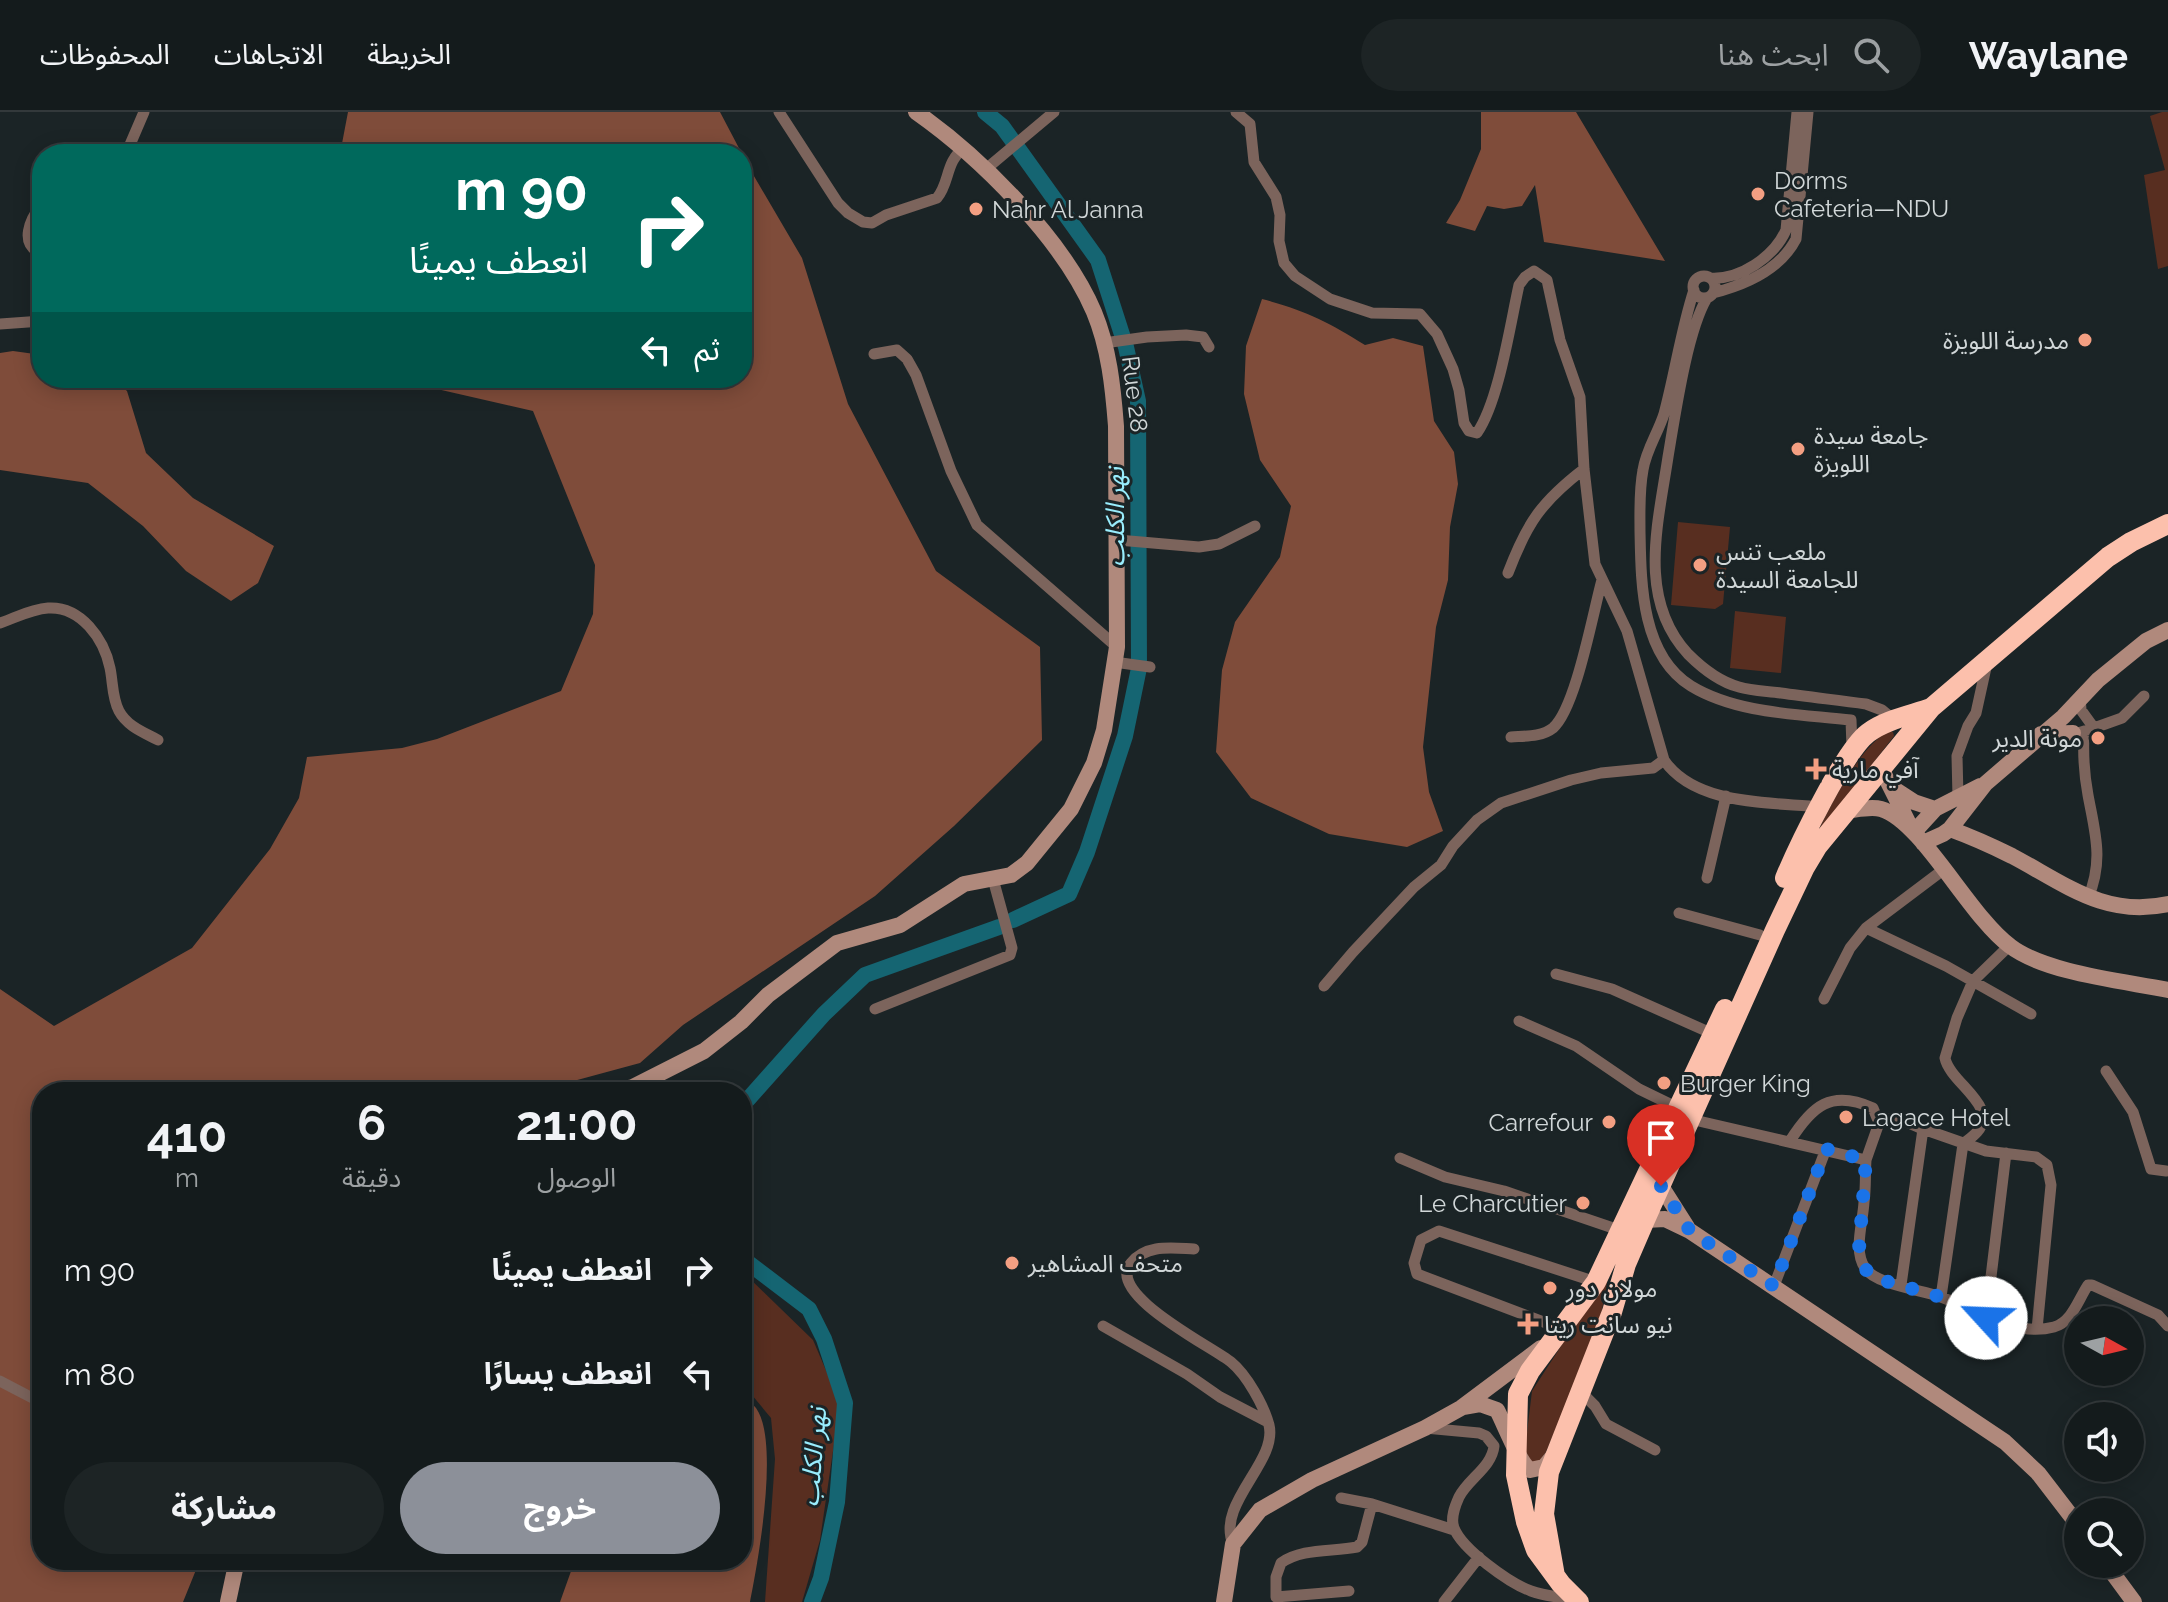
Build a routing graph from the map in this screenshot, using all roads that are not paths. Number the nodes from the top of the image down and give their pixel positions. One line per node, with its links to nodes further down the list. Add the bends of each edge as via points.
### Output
1 (144, 112): 8 (street)
2 (779, 112): 9 (street, via 838,203 866,223 937,198 952,159)
3 (916, 112): 9 (street, Rue 28)
4 (1053, 112): 10 (street)
5 (1236, 112): 21 (street, via 1250,124 1254,162 1276,197 1284,263 1330,299 1372,313 1420,314 1444,347 1469,431 1477,433 1492,400 1519,285 1529,273 1542,274 1578,388)
6 (1797, 112): 13 (street, via 1782,240 1740,275)
7 (1808, 112): 15 (street, via 1796,239 1790,251 1752,281)
8 (130, 144)
9 (964, 148): 10 (street, Rue 28)
10 (991, 165): 18 (street, Rue 28, via 1068,265)
11 (32, 219): 12 (street, via 27,230)
12 (32, 247)
13 (1710, 278): 14 (street, via 1698,278); 15 (street, via 1715,285)
14 (1694, 290): 15 (street, via 1698,296); 33 (street, via 1640,490 1641,584 1648,616 1658,649)
15 (1710, 295): 31 (street, via 1692,336 1654,575 1664,622)
16 (32, 322): 17 (street)
17 (0, 324)
18 (1108, 343): 19 (street, via 1195,335); 24 (street, Rue 28)
19 (1209, 347)
20 (874, 354): 29 (street, via 897,350 907,359 977,525)
21 (1584, 469): 25 (street, via 1529,523); 26 (street, via 1589,532)
22 (2168, 524): 30 (highway, via 2108,557)
23 (1255, 526): 24 (street, via 1219,544 1199,547)
24 (1118, 540): 29 (street, Rue 28)
25 (1508, 573)
26 (1602, 580): 43 (street, via 1561,717 1546,732); 47 (street, via 1627,631)
27 (0, 623): 44 (street, via 50,608 81,620 105,652 119,712)
28 (2168, 630): 34 (street, via 2146,641)
29 (1116, 658): 32 (street); 58 (street, Rue 28, via 1104,730 1079,797 1027,863 1011,875)
30 (1988, 660): 37 (highway); 50 (street, via 1976,713 1957,756)
31 (1701, 666): 33 (street, via 1690,666); 36 (street, via 1738,687)
32 (1150, 667)
33 (1682, 679): 39 (street, via 1724,701)
34 (2080, 696): 38 (street); 41 (street)
35 (2144, 696): 41 (street, via 2122,718)
36 (1866, 704): 39 (street); 40 (street)
37 (1931, 708): 40 (highway); 45 (highway)
38 (2063, 717): 41 (street); 42 (street)
39 (1851, 720): 46 (street)
40 (1894, 721): 45 (street); 46 (highway, via 1865,735)
41 (2085, 729): 42 (street); 59 (street, via 2083,762 2098,862)
42 (2041, 734): 50 (street, via 1985,784)
43 (1511, 737)
44 (158, 740)
45 (1902, 743): 48 (highway)
46 (1852, 750): 51 (highway)
47 (1664, 760): 49 (street, via 1682,778); 67 (street, via 1653,768 1601,773 1501,803 1477,820 1441,865 1414,887)
48 (1885, 777): 50 (street, via 1914,802); 52 (highway); 54 (street)
49 (1726, 796): 51 (street); 57 (street)
50 (1951, 805): 53 (street); 54 (street); 55 (street)
51 (1820, 807): 63 (highway)
52 (1845, 811): 54 (street, via 1885,810); 76 (highway, via 1805,867)
53 (1947, 832): 54 (street); 55 (street); 56 (street)
54 (1916, 835): 56 (street)
55 (1984, 842): 59 (street)
56 (1941, 867): 62 (street); 64 (street)
57 (1707, 878)
58 (993, 879): 70 (street, via 1010,955); 75 (street, Rue 28, via 964,884 900,925 837,943 704,1051)
59 (2088, 898): 60 (street, via 2127,908)
60 (2168, 904)
61 (1679, 913): 63 (street)
62 (1866, 928): 66 (street); 69 (street)
63 (1760, 935): 73 (highway)
64 (2009, 946): 66 (street); 68 (street, via 2061,967)
65 (1556, 974): 73 (street, via 1612,989)
66 (1973, 981): 71 (street); 80 (street, via 1945,1058 1983,1111 1983,1123)
67 (1324, 986)
68 (2168, 990)
69 (1824, 999)
70 (875, 1009)
71 (2031, 1014)
72 (1519, 1021): 76 (street, via 1576,1046)
73 (1713, 1034): 76 (highway)
74 (2106, 1071): 85 (street, via 2133,1112 2151,1168)
75 (643, 1082)
76 (1684, 1113): 79 (street); 86 (highway); 88 (highway)
77 (1879, 1123): 78 (street, via 1893,1118); 79 (street, via 1873,1108 1836,1098 1809,1115); 84 (street)
78 (1923, 1129): 80 (street); 92 (street)
79 (1790, 1141): 81 (street)
80 (1963, 1144): 82 (street); 94 (street)
81 (1826, 1149): 84 (street); 93 (street)
82 (2006, 1153): 95 (street); 98 (street, via 2036,1157 2050,1171)
83 (1400, 1158): 88 (street)
84 (1866, 1160): 92 (street, via 1861,1259 1872,1276)
85 (2167, 1171)
86 (1661, 1186): 87 (highway); 89 (street)
87 (1645, 1220): 89 (street, via 1665,1219); 101 (highway)
88 (1619, 1230): 91 (highway)
89 (1690, 1231): 93 (street)
90 (1194, 1249): 104 (street, via 1153,1248 1131,1263 1126,1282 1140,1301 1234,1364)
91 (1596, 1282): 99 (highway); 99 (street, via 1439,1231 1421,1240 1414,1263 1417,1274)
92 (1901, 1285): 94 (street)
93 (1774, 1286): 111 (street, via 2015,1450)
94 (1941, 1297): 95 (street)
95 (1986, 1318): 98 (street)
96 (1103, 1326): 104 (street)
97 (2168, 1326): 98 (street, via 2158,1315 2089,1285 2062,1324)
98 (2037, 1329)
99 (1559, 1333): 103 (street); 106 (highway, via 1522,1382)
100 (0, 1381): 102 (street)
101 (1580, 1391): 107 (street, via 1606,1424); 108 (highway)
102 (32, 1398)
103 (1461, 1408): 105 (street); 106 (street, via 1480,1404 1497,1410)
104 (1269, 1422): 113 (street, via 1269,1441 1232,1514 1228,1528)
105 (1425, 1428): 112 (street, via 1479,1433 1494,1446 1490,1460 1459,1497); 113 (street, via 1267,1505)
106 (1515, 1444): 108 (street, via 1520,1461 1530,1470 1544,1467); 116 (highway, via 1526,1522 1536,1550)
107 (1655, 1450)
108 (1554, 1455): 116 (highway, via 1544,1514)
109 (1341, 1498): 110 (street)
110 (1372, 1504): 112 (street); 119 (street, via 1357,1547 1307,1552 1281,1563)
111 (2064, 1506)
112 (1454, 1530): 114 (street)
113 (1233, 1544): 122 (street)
114 (1479, 1557): 120 (street, via 1532,1592); 123 (street)
115 (235, 1570): 121 (street)
116 (1555, 1576): 120 (highway)
117 (2116, 1578): 124 (street)
118 (1349, 1591): 119 (street)
119 (1276, 1599)
120 (1578, 1601)
121 (228, 1602)
122 (1224, 1602)
123 (1444, 1602)
124 (2134, 1602)

